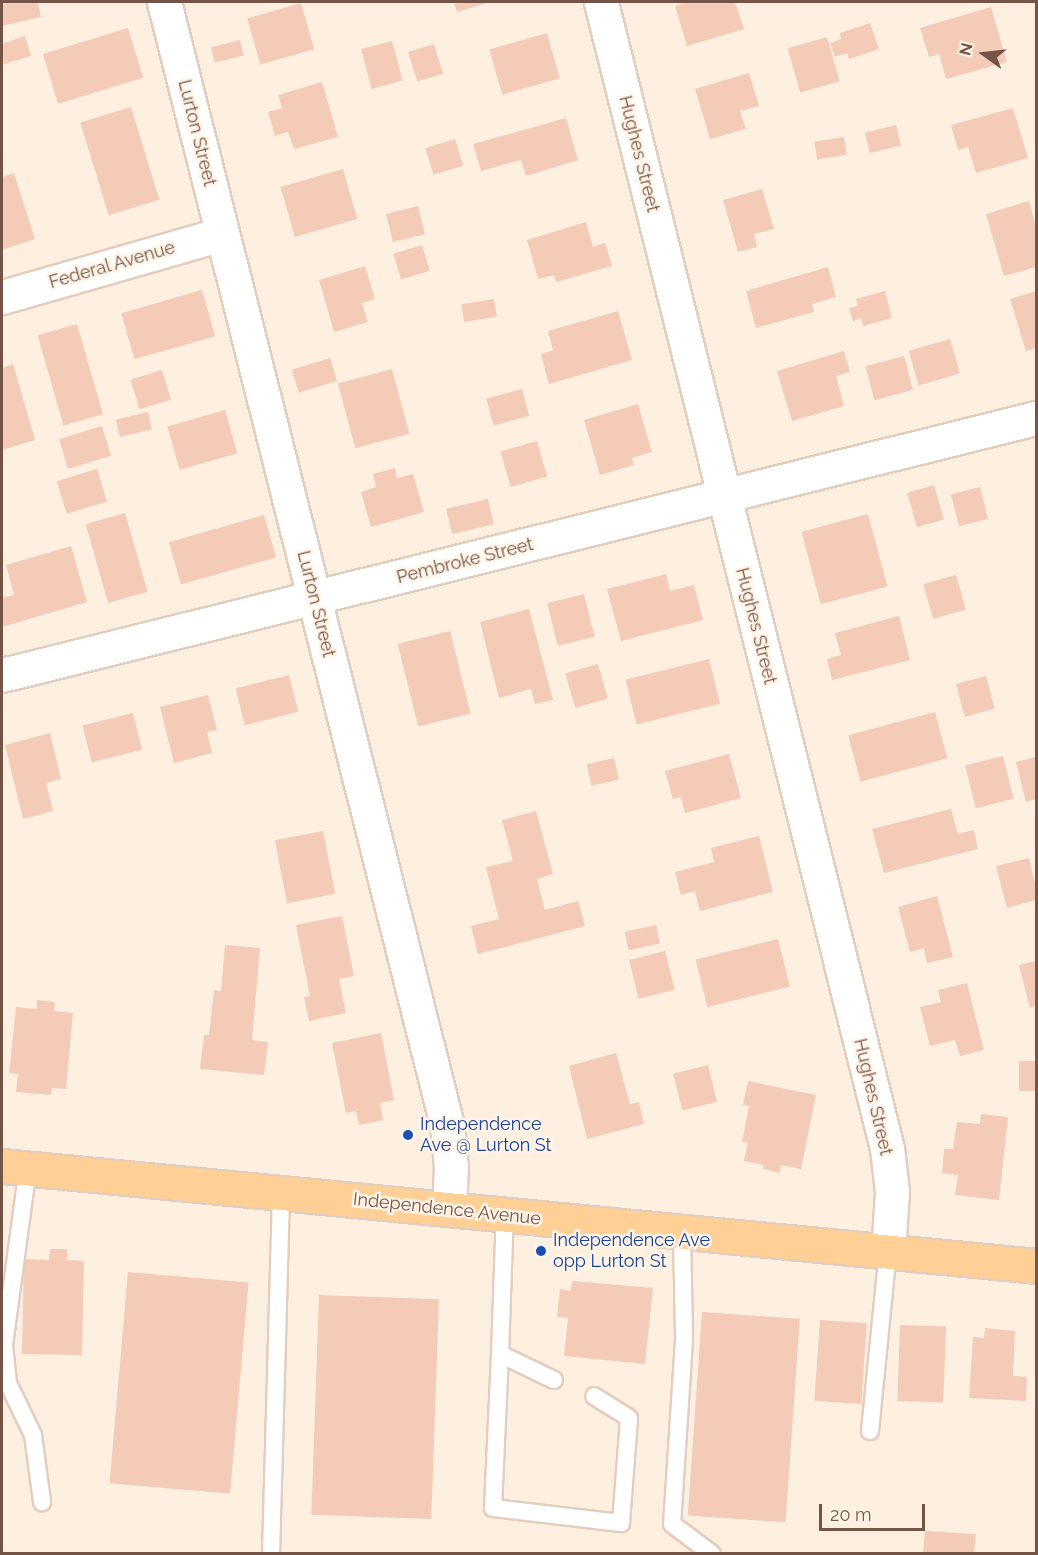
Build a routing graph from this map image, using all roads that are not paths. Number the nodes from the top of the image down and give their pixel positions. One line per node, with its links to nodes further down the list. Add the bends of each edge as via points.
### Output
1 (164, 2): 3 (street, Lurton Street)
2 (601, 2): 6 (street, Hughes Street)
3 (222, 234): 4 (street, Federal Avenue); 7 (street, Lurton Street)
4 (2, 297)
5 (1036, 418): 6 (street, Pembroke Street)
6 (724, 496): 7 (street, Pembroke Street); 14 (street, Hughes Street, via 887,1148 892,1192)
7 (315, 599): 8 (street, Pembroke Street); 11 (street, Lurton Street, via 447,1125)
8 (2, 675)
9 (15, 1167): 10 (main road, Independence Avenue); 16 (lane)
10 (281, 1193): 11 (main road, Independence Avenue); 22 (lane)
11 (449, 1209): 12 (main road, Independence Avenue)
12 (505, 1214): 13 (main road, Independence Avenue); 17 (lane)
13 (682, 1232): 14 (main road, Independence Avenue); 23 (lane, via 684,1340 672,1524)
14 (888, 1252): 15 (main road, Independence Avenue); 20 (lane)
15 (1036, 1266)
16 (3, 1344): 21 (lane, via 8,1383 33,1435)
17 (500, 1354): 18 (lane); 19 (lane, via 493,1508 621,1523 628,1418)
18 (554, 1380)
19 (594, 1396)
20 (870, 1431)
21 (42, 1502)
22 (271, 1554)
23 (712, 1554)

